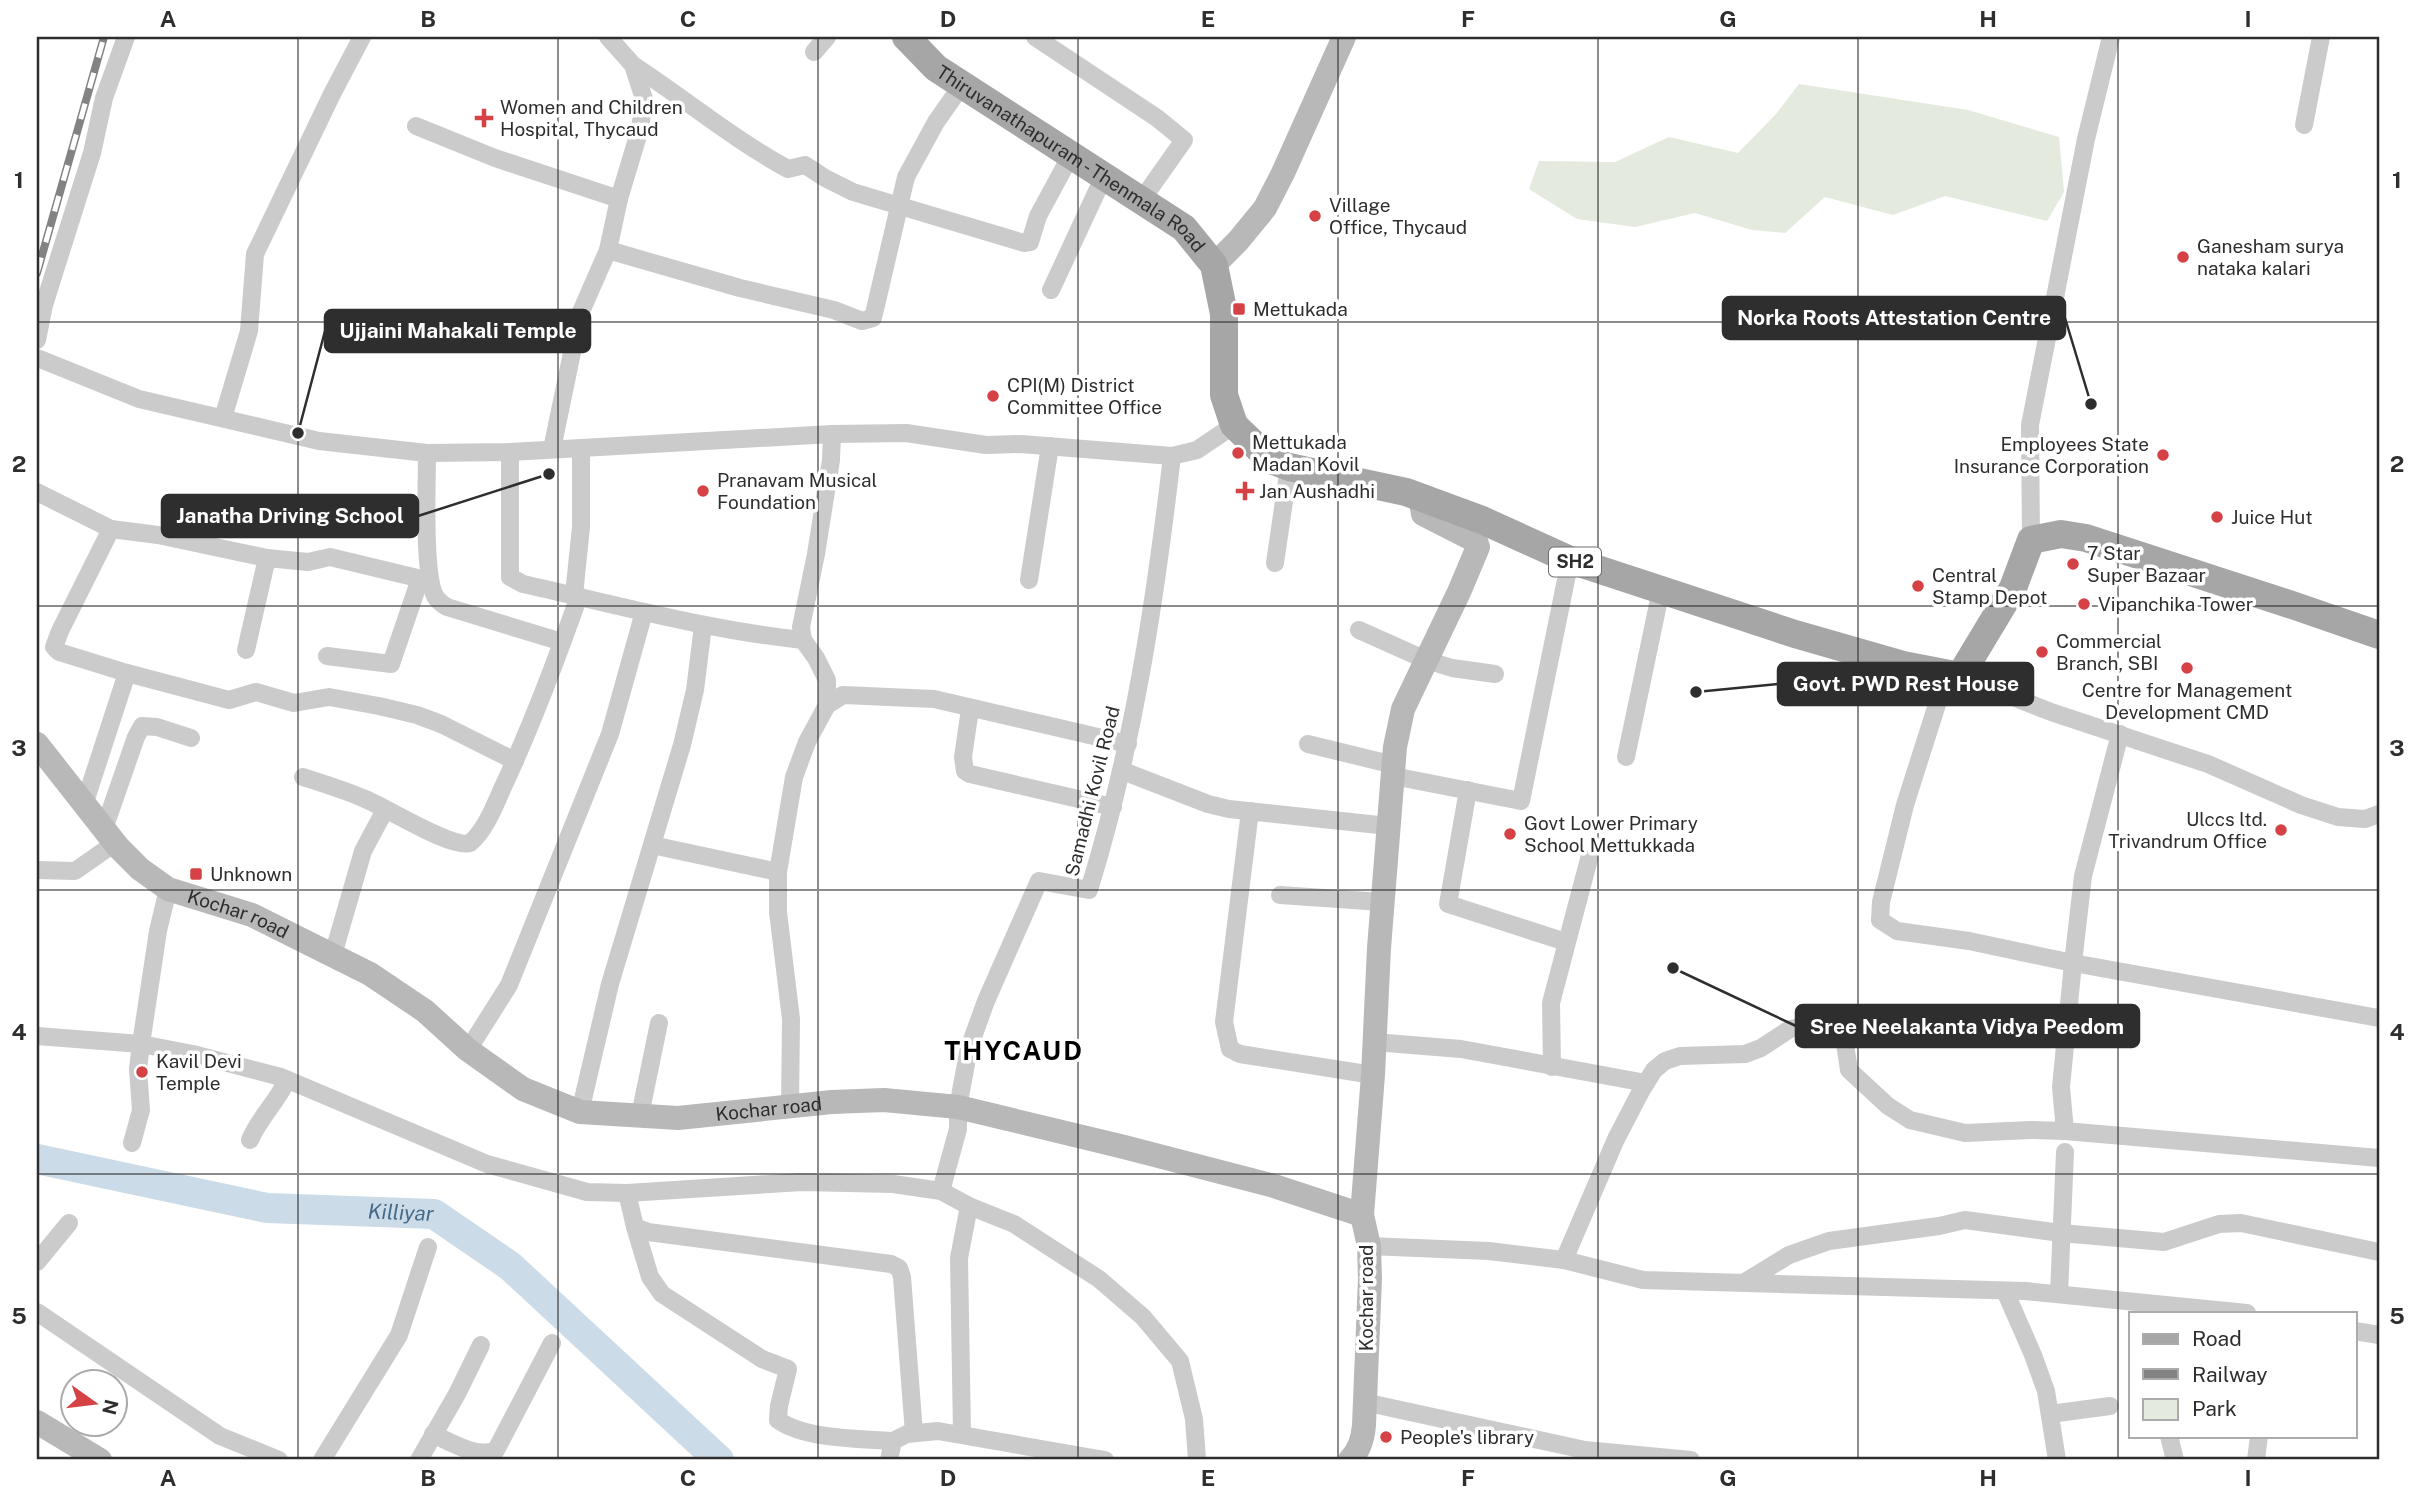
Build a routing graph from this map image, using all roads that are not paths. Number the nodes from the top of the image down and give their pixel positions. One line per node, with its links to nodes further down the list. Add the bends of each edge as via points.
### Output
1 (126, 37): 23 (street, via 104,99)
2 (362, 37): 25 (street, via 255,254 249,331)
3 (608, 37): 11 (street)
4 (827, 37): 10 (street)
5 (906, 37): 12 (main road, Thiruvanathapuram - Thenmala Road / SH2, via 936,68)
6 (1035, 37): 18 (street, via 1184,140)
7 (1344, 37): 21 (street, via 1265,208)
8 (2111, 37): 38 (street, via 2086,139 2030,425)
9 (2321, 37): 13 (street)
10 (814, 52)
11 (633, 65): 17 (street, via 644,99); 19 (street, via 788,169 805,165 853,192)
12 (962, 85): 15 (main road, Thiruvanathapuram - Thenmala Road / SH2); 19 (street, via 906,177)
13 (2304, 125)
14 (416, 126): 17 (street)
15 (1071, 155): 16 (main road, Thiruvanathapuram - Thenmala Road / SH2); 19 (street, via 1038,216 1030,242)
16 (1104, 176): 18 (main road, Thiruvanathapuram - Thenmala Road / SH2); 22 (street)
17 (619, 199): 20 (street)
18 (1141, 201): 21 (main road, Thiruvanathapuram - Thenmala Road / SH2, via 1184,228)
19 (900, 207): 20 (street, via 873,318 862,321)
20 (608, 250): 30 (street, via 580,314)
21 (1214, 265): 26 (main road, Thiruvanathapuram - Thenmala Road / SH2, via 1224,314 1224,395)
22 (1051, 290)
23 (37, 340): 24 (street)
24 (38, 365): 25 (street, via 139,399)
25 (223, 418): 32 (street, via 319,441)
26 (1234, 425): 33 (street, via 1197,450); 34 (main road, Thiruvanathapuram - Thenmala Road / SH2, via 1262,452)
27 (832, 434): 28 (street, via 905,433 986,445); 29 (street); 50 (street, via 801,627)
28 (1050, 446): 33 (street); 43 (street)
29 (581, 448): 30 (street); 45 (street)
30 (552, 449): 31 (street)
31 (510, 452): 32 (street); 45 (street, via 510,577)
32 (427, 453): 42 (street)
33 (1172, 456): 63 (street, Samadhi Kovil Road, via 1154,602)
34 (1289, 467): 36 (main road, Thiruvanathapuram - Thenmala Road / SH2); 41 (street)
35 (37, 492): 37 (street)
36 (1420, 497): 40 (main road, Thiruvanathapuram - Thenmala Road / SH2); 54 (street, via 1423,514 1478,545)
37 (111, 529): 39 (street); 55 (street, via 54,647)
38 (2031, 540): 49 (main road, via 2062,534 2086,538); 57 (main road, via 2013,588)
39 (267, 558): 42 (street, via 307,562 330,556); 52 (street)
40 (1570, 560): 44 (main road, Thiruvanathapuram - Thenmala Road / SH2); 70 (street, via 1521,801)
41 (1275, 563)
42 (425, 580): 51 (street, via 447,607); 53 (street, via 391,664)
43 (1029, 580)
44 (1661, 590): 57 (main road, Thiruvanathapuram - Thenmala Road / SH2, via 1825,643); 65 (street)
45 (576, 596): 46 (street); 51 (street)
46 (644, 612): 47 (street); 93 (street, via 610,734 509,985)
47 (703, 626): 50 (street); 78 (street, via 695,690)
48 (1359, 630): 54 (street)
49 (2379, 635)
50 (803, 640): 58 (street, via 827,680)
51 (562, 642): 66 (street)
52 (246, 650)
53 (327, 656)
54 (1426, 660): 56 (street); 68 (street, via 1403,709)
55 (127, 673): 66 (street, via 229,700 256,692 294,703 329,697 379,706 441,724); 71 (street)
56 (1495, 674)
57 (1953, 675): 60 (street); 87 (street, via 1905,805 1880,920 1897,931)
58 (827, 705): 59 (street, via 843,695 860,695 933,699); 81 (street, via 794,777)
59 (970, 709): 63 (street); 72 (street, via 965,771)
60 (2119, 734): 75 (street, via 2338,817 2365,819); 87 (street, via 2083,876)
61 (191, 738): 77 (street, via 157,726 142,726)
62 (37, 744): 71 (street, Kochar road)
63 (1128, 744): 67 (street, Samadhi Kovil Road)
64 (1308, 744): 68 (street)
65 (1626, 757)
66 (515, 761): 73 (street, via 470,843 460,844)
67 (1123, 771): 72 (street, Samadhi Kovil Road); 74 (street, via 1209,804)
68 (1393, 771): 70 (street); 76 (street)
69 (303, 776): 73 (street)
70 (1468, 790): 85 (street, via 1448,904)
71 (84, 805): 77 (street, Kochar road)
72 (1113, 807): 98 (street, Samadhi Kovil Road, via 1089,890 1039,881 986,1002 970,1048)
73 (385, 810): 86 (street, via 363,851)
74 (1250, 811): 76 (street); 95 (street, via 1225,1011 1230,1049)
75 (2379, 814)
76 (1388, 826): 84 (street)
77 (109, 836): 80 (street, via 89,863 75,871); 82 (street, Kochar road, via 140,869)
78 (652, 845): 81 (street); 100 (street, via 610,984)
79 (1589, 859): 85 (street)
80 (37, 870)
81 (778, 872): 99 (street, via 778,912 791,1019)
82 (168, 889): 86 (street, Kochar road, via 252,915); 92 (street)
83 (1280, 895): 84 (street)
84 (1382, 902): 91 (street)
85 (1566, 942): 94 (street, via 1551,1003)
86 (333, 955): 93 (street, Kochar road, via 425,1011)
87 (2073, 963): 88 (street); 102 (street, via 2061,1087)
88 (2379, 1018)
89 (659, 1023): 101 (street)
90 (37, 1036): 92 (street)
91 (1374, 1042): 94 (street, via 1461,1049); 95 (street)
92 (141, 1044): 96 (street); 104 (street, via 141,1110)
93 (468, 1050): 100 (street, Kochar road, via 523,1089)
94 (1552, 1067): 97 (street)
95 (1373, 1075): 110 (street)
96 (287, 1080): 103 (street); 108 (street, via 487,1164 587,1192)
97 (1646, 1083): 102 (street, via 1665,1061 1679,1056 1745,1054 1801,1027 1838,1036 1845,1044 1849,1070 1910,1120 1965,1133); 117 (street, via 1616,1139)
98 (958, 1107): 99 (street, Kochar road, via 884,1100); 107 (street, via 958,1129); 110 (street, Kochar road, via 1274,1186)
99 (790, 1108): 101 (street, Kochar road, via 678,1118)
100 (580, 1112): 101 (street, Kochar road)
101 (640, 1115)
102 (2065, 1131): 106 (street)
103 (250, 1140)
104 (132, 1143)
105 (2065, 1152): 113 (street)
106 (2379, 1158)
107 (941, 1191): 108 (street, via 893,1184 802,1182); 109 (street)
108 (627, 1193): 112 (street)
109 (969, 1206): 133 (street, via 959,1258); 145 (street, via 1014,1224 1099,1279 1143,1317 1180,1361 1194,1419)
110 (1362, 1214): 114 (street, Kochar road)
111 (69, 1223): 118 (street)
112 (635, 1227): 132 (street, via 676,1237 899,1268); 137 (street, via 650,1277 662,1294 762,1359 788,1368 778,1420 804,1431)
113 (2061, 1233): 116 (street, via 2164,1242 2219,1224 2241,1223); 119 (street, via 1965,1220 1829,1241 1789,1255); 121 (street)
114 (1369, 1246): 117 (street, via 1489,1251); 128 (street, Kochar road)
115 (428, 1247): 141 (street, via 399,1335)
116 (2379, 1252)
117 (1564, 1260): 119 (street, via 1643,1280)
118 (37, 1262)
119 (1745, 1282): 120 (street)
120 (2005, 1290): 121 (street); 130 (street, via 2038,1367)
121 (2059, 1294): 123 (street)
122 (37, 1312): 140 (street, via 220,1436)
123 (2237, 1312)
124 (2356, 1331): 125 (street)
125 (2379, 1335)
126 (552, 1343): 134 (street, via 496,1450 477,1451)
127 (481, 1345): 134 (street)
128 (1364, 1402): 146 (street, Kochar road, via 1363,1437); 147 (street, via 1585,1450)
129 (2110, 1406): 130 (street)
130 (2050, 1414): 148 (street)
131 (37, 1422): 139 (street)
132 (914, 1433): 133 (street); 137 (street)
133 (962, 1433): 138 (street)
134 (433, 1434): 142 (street)
135 (2170, 1438): 149 (street)
136 (2259, 1438): 150 (street)
137 (893, 1441): 143 (street)
138 (1057, 1456): 144 (street)
139 (100, 1460)
140 (279, 1460)
141 (322, 1460)
142 (419, 1460)
143 (889, 1460)
144 (1105, 1460)
145 (1197, 1460)
146 (1350, 1460)
147 (1691, 1460)
148 (2057, 1460)
149 (2175, 1460)
150 (2256, 1460)

